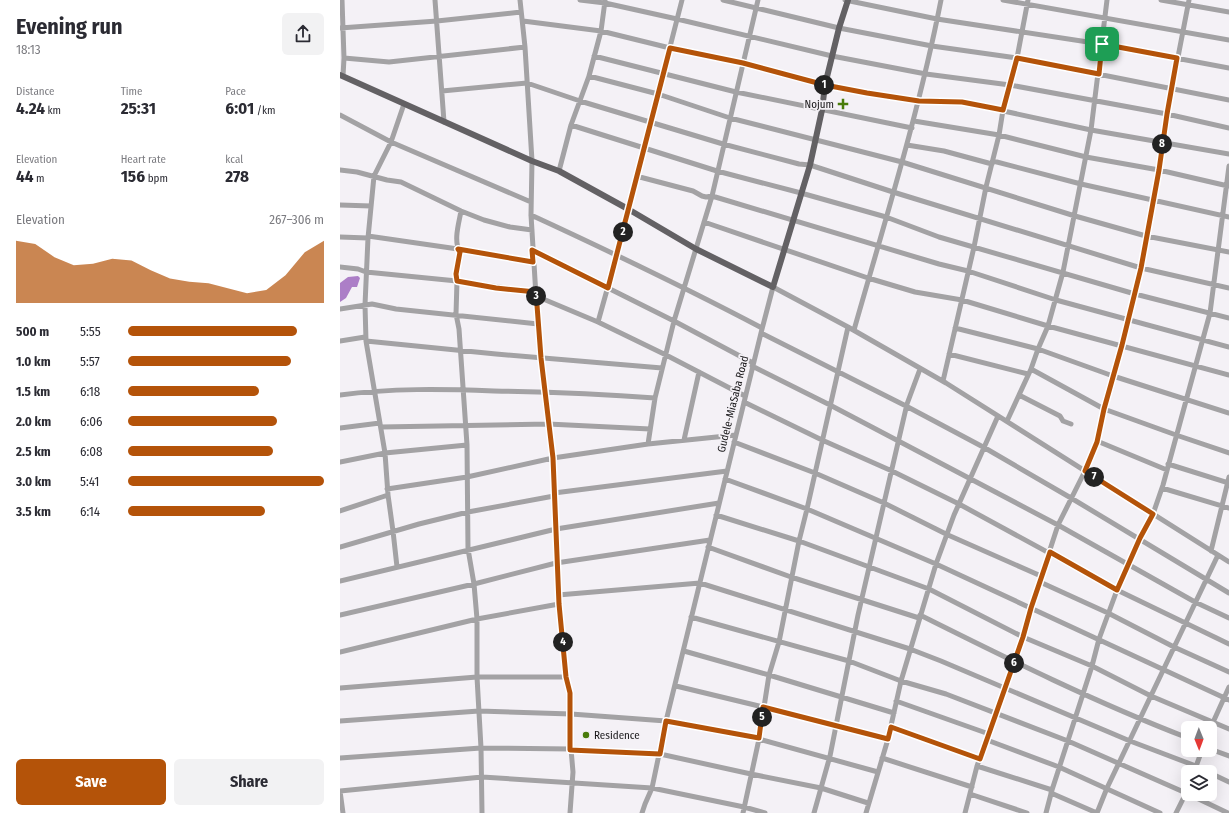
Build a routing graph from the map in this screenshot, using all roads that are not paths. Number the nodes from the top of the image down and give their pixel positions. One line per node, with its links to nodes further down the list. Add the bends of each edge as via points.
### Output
1 (342, 0): 24 (street)
2 (435, 0): 22 (street)
3 (520, 0): 17 (street)
4 (580, 0): 13 (street)
5 (682, 0): 20 (street)
6 (723, 0): 16 (street)
7 (758, 0): 16 (street)
8 (847, 0): 21 (street); 25 (main road, Gudele-MiaSaba Road)
9 (941, 0): 21 (street)
10 (1003, 0): 14 (street)
11 (1107, 0): 19 (street)
12 (1161, 0): 15 (street)
13 (605, 2): 20 (street); 26 (street)
14 (1027, 2): 19 (street); 27 (street)
15 (1189, 3): 18 (street); 28 (street)
16 (756, 8): 25 (street); 29 (street)
17 (521, 12): 22 (street); 23 (street)
18 (1229, 12)
19 (1104, 18): 28 (street); 31 (street)
20 (678, 19): 29 (street); 34 (street)
21 (937, 19): 27 (street); 32 (street)
22 (437, 21): 24 (street); 35 (street)
23 (523, 21): 26 (street); 33 (street)
24 (342, 28): 38 (street)
25 (839, 28): 32 (street); 37 (main road, Gudele-MiaSaba Road)
26 (601, 31): 34 (street); 36 (street)
27 (1022, 31): 31 (street); 39 (street)
28 (1183, 31): 30 (street); 40 (street)
29 (750, 36): 37 (street); 41 (street)
30 (1229, 40)
31 (1102, 44): 40 (street); 45 (street)
32 (932, 46): 39 (street); 44 (street)
33 (525, 47): 35 (street); 48 (street)
34 (670, 48): 41 (street); 43 (street)
35 (439, 56): 38 (street, via 389,62); 52 (street)
36 (594, 56): 43 (street); 47 (street)
37 (832, 56): 44 (street); 49 (main road, Gudele-MiaSaba Road)
38 (344, 58): 46 (street)
39 (1017, 58): 45 (street); 50 (street)
40 (1177, 58): 42 (street); 51 (street)
41 (743, 63): 49 (street); 53 (street)
42 (1229, 68)
43 (663, 73): 53 (street); 54 (street)
44 (926, 74): 50 (street); 57 (street)
45 (1099, 74): 51 (street); 58 (street)
46 (341, 75): 59 (main road)
47 (589, 76): 54 (street); 56 (street)
48 (527, 83): 52 (street); 56 (street); 81 (street)
49 (825, 85): 57 (street); 60 (main road, Gudele-MiaSaba Road)
50 (1010, 85): 58 (street); 61 (street)
51 (1172, 89): 55 (street); 63 (street)
52 (442, 91): 66 (street)
53 (736, 92): 60 (street); 64 (street)
54 (658, 94): 64 (street); 67 (street)
55 (1229, 100)
56 (580, 101): 67 (street); 68 (street)
57 (919, 101): 61 (street, via 962,102); 65 (street)
58 (1096, 102): 63 (street); 71 (street)
59 (404, 104): 66 (main road); 74 (street)
60 (822, 110): 69 (street); 73 (main road, Gudele-MiaSaba Road)
61 (1003, 110): 71 (street); 72 (street)
62 (340, 114): 74 (street)
63 (1167, 114): 70 (street); 75 (street)
64 (730, 118): 73 (street); 76 (street)
65 (914, 121): 69 (street); 72 (street)
66 (444, 122): 81 (main road)
67 (652, 122): 76 (street); 78 (street)
68 (572, 125): 78 (street); 88 (street)
69 (912, 128): 77 (street)
70 (1229, 128)
71 (1091, 130): 75 (street); 80 (street)
72 (999, 135): 80 (street); 83 (street)
73 (815, 139): 82 (street); 84 (main road, Gudele-MiaSaba Road)
74 (391, 142): 90 (street); 99 (street)
75 (1162, 142): 79 (street); 87 (street)
76 (723, 144): 84 (street, via 799,164); 89 (street)
77 (907, 145): 82 (street); 83 (street)
78 (644, 148): 89 (street); 91 (street)
79 (1229, 154)
80 (1086, 157): 87 (street); 92 (street)
81 (532, 161): 88 (main road); 99 (street)
82 (902, 162): 94 (street); 95 (street)
83 (993, 162): 92 (street); 94 (street)
84 (810, 164): 95 (street); 96 (main road, Gudele-MiaSaba Road)
85 (1229, 166): 93 (street)
86 (340, 170): 90 (street)
87 (1159, 170): 93 (street); 98 (street)
88 (559, 171): 102 (main road)
89 (717, 171): 96 (street); 97 (street)
90 (374, 176): 101 (street); 103 (street, via 401,182)
91 (636, 176): 97 (street, via 693,191 702,196); 102 (street)
92 (1081, 184): 98 (street); 105 (street)
93 (1228, 186): 106 (street)
94 (986, 188): 105 (street); 109 (street)
95 (893, 192): 107 (street); 109 (street)
96 (801, 193): 107 (street); 110 (main road, Gudele-MiaSaba Road)
97 (712, 196): 110 (street); 111 (street)
98 (1154, 200): 106 (street); 113 (street)
99 (531, 202): 104 (street)
100 (340, 205): 101 (street)
101 (371, 206): 115 (street)
102 (628, 209): 122 (main road); 125 (street)
103 (461, 211): 112 (street, via 510,227); 119 (street, via 457,230)
104 (531, 215): 112 (street); 125 (street)
105 (1075, 216): 113 (street); 116 (street)
106 (1222, 216): 108 (street); 123 (street)
107 (886, 217): 117 (street); 118 (street)
108 (1229, 217)
109 (979, 218): 116 (street); 118 (street)
110 (793, 220): 117 (street); 120 (main road, Gudele-MiaSaba Road)
111 (704, 222): 120 (street); 122 (street)
112 (532, 230): 121 (street)
113 (1146, 236): 123 (street); 128 (street)
114 (340, 237): 115 (street)
115 (368, 237): 119 (street); 130 (street)
116 (1069, 245): 128 (street); 131 (street)
117 (878, 246): 129 (street); 132 (street)
118 (974, 247): 129 (street); 131 (street)
119 (458, 249): 126 (street); 133 (street, via 460,252)
120 (785, 249): 132 (street); 136 (main road, Gudele-MiaSaba Road)
121 (532, 250): 126 (street); 137 (street)
122 (696, 250): 135 (street); 136 (main road)
123 (1218, 251): 124 (street); 134 (street)
124 (1229, 252)
125 (617, 254): 135 (street); 137 (street)
126 (533, 262): 139 (street)
127 (340, 267): 130 (street)
128 (1141, 268): 134 (street); 140 (street)
129 (968, 271): 141 (street); 142 (street)
130 (366, 272): 133 (street); 143 (street)
131 (1063, 272): 140 (street); 142 (street)
132 (868, 278): 141 (street, via 915,292); 156 (street)
133 (457, 281): 139 (street); 146 (street)
134 (1214, 284): 138 (street); 145 (street)
135 (684, 287): 148 (street); 155 (street)
136 (773, 287): 153 (street); 155 (street, Gudele-MiaSaba Road)
137 (608, 288): 148 (street); 150 (street)
138 (1229, 288)
139 (536, 294): 150 (street); 151 (street)
140 (1134, 294): 145 (street); 149 (street)
141 (962, 300): 152 (street); 154 (street)
142 (1056, 300): 149 (street); 152 (street)
143 (365, 305): 144 (street); 146 (street); 157 (street)
144 (340, 309)
145 (1210, 313): 147 (street); 159 (street)
146 (456, 314): 151 (street); 163 (street)
147 (1229, 318)
148 (674, 320): 165 (street); 167 (street)
149 (1128, 320): 159 (street); 160 (street)
150 (598, 322): 165 (street)
151 (538, 324): 166 (street)
152 (1048, 326): 160 (street); 162 (street)
153 (848, 327): 156 (street); 172 (street)
154 (955, 328): 162 (street); 164 (street)
155 (761, 330): 167 (street, Gudele-MiaSaba Road); 172 (street)
156 (854, 330): 170 (street)
157 (366, 339): 158 (street); 163 (street); 177 (street)
158 (340, 341)
159 (1202, 341): 161 (street); 168 (street)
160 (1122, 345): 168 (street); 174 (street)
161 (1229, 347)
162 (1038, 349): 173 (street); 174 (street)
163 (460, 350): 166 (street); 178 (street)
164 (949, 354): 173 (street); 176 (street)
165 (666, 355): 169 (street); 171 (street)
166 (541, 358): 169 (street); 179 (street)
167 (753, 365): 182 (street, Gudele-MiaSaba Road); 186 (street)
168 (1195, 367): 175 (street); 184 (street)
169 (662, 368): 183 (street)
170 (920, 368): 176 (street); 187 (street)
171 (699, 372): 182 (street); 200 (street)
172 (838, 372): 186 (street); 187 (street)
173 (1030, 372): 181 (street); 188 (street)
174 (1113, 376): 184 (street); 188 (street)
175 (1229, 376)
176 (943, 381): 190 (street)
177 (374, 390): 178 (street); 180 (street); 194 (street)
178 (464, 390): 179 (street); 195 (street)
179 (544, 392): 183 (street); 192 (street)
180 (340, 395)
181 (1019, 395): 191 (street); 193 (street)
182 (745, 396): 185 (street, Gudele-MiaSaba Road)
183 (655, 398): 197 (street)
184 (1186, 400): 189 (street); 199 (street)
185 (744, 402): 198 (street, Gudele-MiaSaba Road); 201 (street)
186 (830, 406): 201 (street); 202 (street)
187 (906, 406): 202 (street); 207 (street)
188 (1104, 409): 199 (street); 204 (street)
189 (1229, 412)
190 (998, 416): 191 (street); 207 (street)
191 (1007, 421): 215 (street)
192 (548, 424): 195 (street); 197 (street); 210 (street)
193 (1071, 424)
194 (381, 425): 195 (street); 196 (street); 208 (street)
195 (466, 425): 206 (street)
196 (340, 428)
197 (650, 429): 205 (street)
198 (736, 435): 200 (street); 203 (street, Gudele-MiaSaba Road)
199 (1176, 436): 209 (street); 212 (street)
200 (684, 440): 205 (street)
201 (822, 440): 214 (street); 216 (street)
202 (898, 441): 214 (street); 219 (street)
203 (734, 442): 213 (street, Gudele-MiaSaba Road); 216 (street)
204 (1097, 442): 212 (street); 215 (street)
205 (648, 444): 210 (street)
206 (467, 445): 208 (street); 217 (street)
207 (985, 448): 219 (street); 225 (street)
208 (385, 453): 211 (street); 222 (street)
209 (1229, 453)
210 (553, 458): 217 (street); 224 (street)
211 (340, 462)
212 (1168, 467): 220 (street); 221 (street)
213 (727, 471): 218 (street, Gudele-MiaSaba Road); 224 (street)
214 (892, 471): 227 (street); 228 (street)
215 (1085, 471): 225 (street); 234 (street)
216 (815, 474): 227 (street); 231 (street)
217 (467, 477): 222 (street); 233 (street)
218 (725, 479): 226 (street, Gudele-MiaSaba Road); 231 (street)
219 (970, 480): 228 (street); 236 (street)
220 (1229, 481): 229 (street)
221 (1162, 488): 229 (street); 234 (street)
222 (387, 489): 223 (street)
223 (388, 495): 232 (street); 238 (street)
224 (554, 495): 233 (street); 237 (street)
225 (1071, 498): 236 (street); 241 (street)
226 (719, 503): 235 (street, Gudele-MiaSaba Road); 237 (street)
227 (884, 503): 239 (street); 240 (street)
228 (959, 504): 239 (street); 248 (street)
229 (1222, 506): 230 (street); 247 (street)
230 (1229, 508)
231 (807, 510): 240 (street); 243 (street)
232 (340, 511)
233 (468, 512): 238 (street); 246 (street)
234 (1153, 514): 241 (street); 247 (street)
235 (716, 515): 242 (street, Gudele-MiaSaba Road); 243 (street)
236 (1058, 525): 248 (street); 253 (street)
237 (556, 529): 246 (street); 251 (street)
238 (393, 531): 244 (street); 255 (street)
239 (948, 535): 252 (street); 257 (street)
240 (876, 538): 252 (street); 254 (street)
241 (1140, 538): 253 (street); 258 (street)
242 (710, 540): 245 (street, Gudele-MiaSaba Road); 251 (street)
243 (799, 541): 254 (street); 256 (street)
244 (340, 547)
245 (708, 547): 256 (street); 261 (street, Gudele-MiaSaba Road)
246 (468, 549): 255 (street); 260 (street)
247 (1211, 551): 249 (street)
248 (1050, 552): 257 (street); 263 (street)
249 (1218, 555): 250 (street); 258 (street)
250 (1229, 562)
251 (556, 563): 260 (street); 265 (street)
252 (936, 564): 262 (street); 269 (street)
253 (1128, 565): 263 (street); 267 (street)
254 (869, 566): 262 (street); 266 (street)
255 (397, 567): 259 (street)
256 (791, 577): 266 (street); 270 (street)
257 (1040, 579): 269 (street); 271 (street)
258 (1206, 580): 264 (street); 267 (street)
259 (340, 581)
260 (474, 584): 272 (street); 276 (street)
261 (700, 584): 265 (street); 270 (street); 274 (street, Gudele-MiaSaba Road)
262 (929, 589): 273 (street); 279 (street)
263 (1117, 590): 271 (street); 277 (street)
264 (1229, 593)
265 (558, 595): 268 (street)
266 (862, 599): 273 (street); 278 (street)
267 (1195, 602): 275 (street); 277 (street)
268 (559, 604): 276 (street); 294 (street)
269 (1031, 608): 279 (street); 280 (street)
270 (786, 611): 278 (street); 281 (street)
271 (1108, 613): 280 (street); 283 (street)
272 (340, 615)
273 (920, 616): 284 (street); 288 (street)
274 (691, 617): 281 (street); 285 (street, Gudele-MiaSaba Road)
275 (1229, 618)
276 (477, 619): 286 (street); 293 (street)
277 (1185, 624): 282 (street); 283 (street)
278 (855, 631): 284 (street); 287 (street)
279 (1023, 637): 288 (street); 289 (street)
280 (1098, 639): 289 (street); 290 (street)
281 (779, 642): 287 (street); 292 (street)
282 (1229, 644)
283 (1174, 647): 290 (street); 291 (street)
284 (910, 649): 295 (street); 299 (street)
285 (684, 651): 292 (street); 296 (street, Gudele-MiaSaba Road)
286 (340, 652)
287 (849, 661): 295 (street); 302 (street)
288 (1014, 662): 299 (street); 300 (street)
289 (1092, 666): 300 (street); 301 (street)
290 (1164, 670): 301 (street); 303 (street)
291 (1229, 672)
292 (769, 675): 302 (street); 305 (street)
293 (477, 677): 294 (street); 298 (street); 306 (street)
294 (566, 677): 308 (street)
295 (901, 681): 304 (street); 309 (street, via 946,694)
296 (676, 686): 305 (street); 313 (street, Gudele-MiaSaba Road)
297 (1229, 687): 303 (street)
298 (340, 688)
299 (1005, 689): 309 (street); 310 (street)
300 (1084, 693): 310 (street); 311 (street)
301 (1151, 696): 311 (street); 314 (street)
302 (841, 697): 307 (street); 317 (street)
303 (1226, 699): 315 (street)
304 (896, 701): 307 (street); 320 (street)
305 (763, 707): 317 (street); 322 (street)
306 (479, 711): 308 (street); 312 (street); 327 (street)
307 (894, 713): 318 (street)
308 (571, 714): 313 (street); 328 (street)
309 (996, 714): 320 (street); 325 (street)
310 (1076, 718): 325 (street); 326 (street)
311 (1140, 719): 321 (street); 326 (street)
312 (340, 721)
313 (666, 721): 322 (street); 330 (street, Gudele-MiaSaba Road)
314 (1211, 721)
315 (1214, 721)
316 (1217, 724): 319 (street)
317 (836, 725): 323 (street); 333 (street)
318 (891, 727): 323 (street); 335 (street)
319 (1229, 729)
320 (989, 734): 324 (street)
321 (1181, 735)
322 (759, 738): 333 (street); 341 (street)
323 (888, 739): 334 (street)
324 (987, 740): 335 (street); 339 (street)
325 (1068, 741): 336 (street); 339 (street)
326 (1130, 741): 336 (street); 337 (street)
327 (481, 748): 328 (street); 332 (street); 343 (street)
328 (570, 750): 330 (street); 345 (street)
329 (1217, 752): 331 (street)
330 (660, 754): 341 (street); 347 (street, Gudele-MiaSaba Road)
331 (1229, 756)
332 (340, 758)
333 (829, 758): 340 (street); 348 (street)
334 (882, 758): 340 (street); 346 (street)
335 (980, 759): 338 (street)
336 (1119, 764): 349 (street); 351 (street)
337 (1193, 765)
338 (977, 766): 346 (street); 352 (street)
339 (1059, 767): 349 (street); 352 (street)
340 (878, 772): 356 (street)
341 (751, 774): 348 (street); 357 (street)
342 (1217, 776): 344 (street)
343 (482, 778): 345 (street); 350 (street); 359 (street)
344 (1229, 782)
345 (573, 783): 347 (street); 360 (street)
346 (972, 787): 353 (street)
347 (652, 788): 357 (street); 361 (street, Gudele-MiaSaba Road)
348 (821, 788): 356 (street); 363 (street)
349 (1107, 788): 368 (street); 369 (street)
350 (340, 791): 358 (street)
351 (1181, 791)
352 (1051, 792): 367 (street); 368 (street)
353 (970, 794): 365 (street); 366 (street)
354 (1182, 801): 370 (street)
355 (1203, 801): 371 (street)
356 (868, 803): 364 (street)
357 (744, 810): 362 (street)
358 (343, 813)
359 (482, 813)
360 (570, 813)
361 (642, 813)
362 (765, 813)
363 (814, 813)
364 (866, 813)
365 (965, 813)
366 (1026, 813)
367 (1046, 813)
368 (1097, 813)
369 (1160, 813)
370 (1176, 813)
371 (1228, 813)

